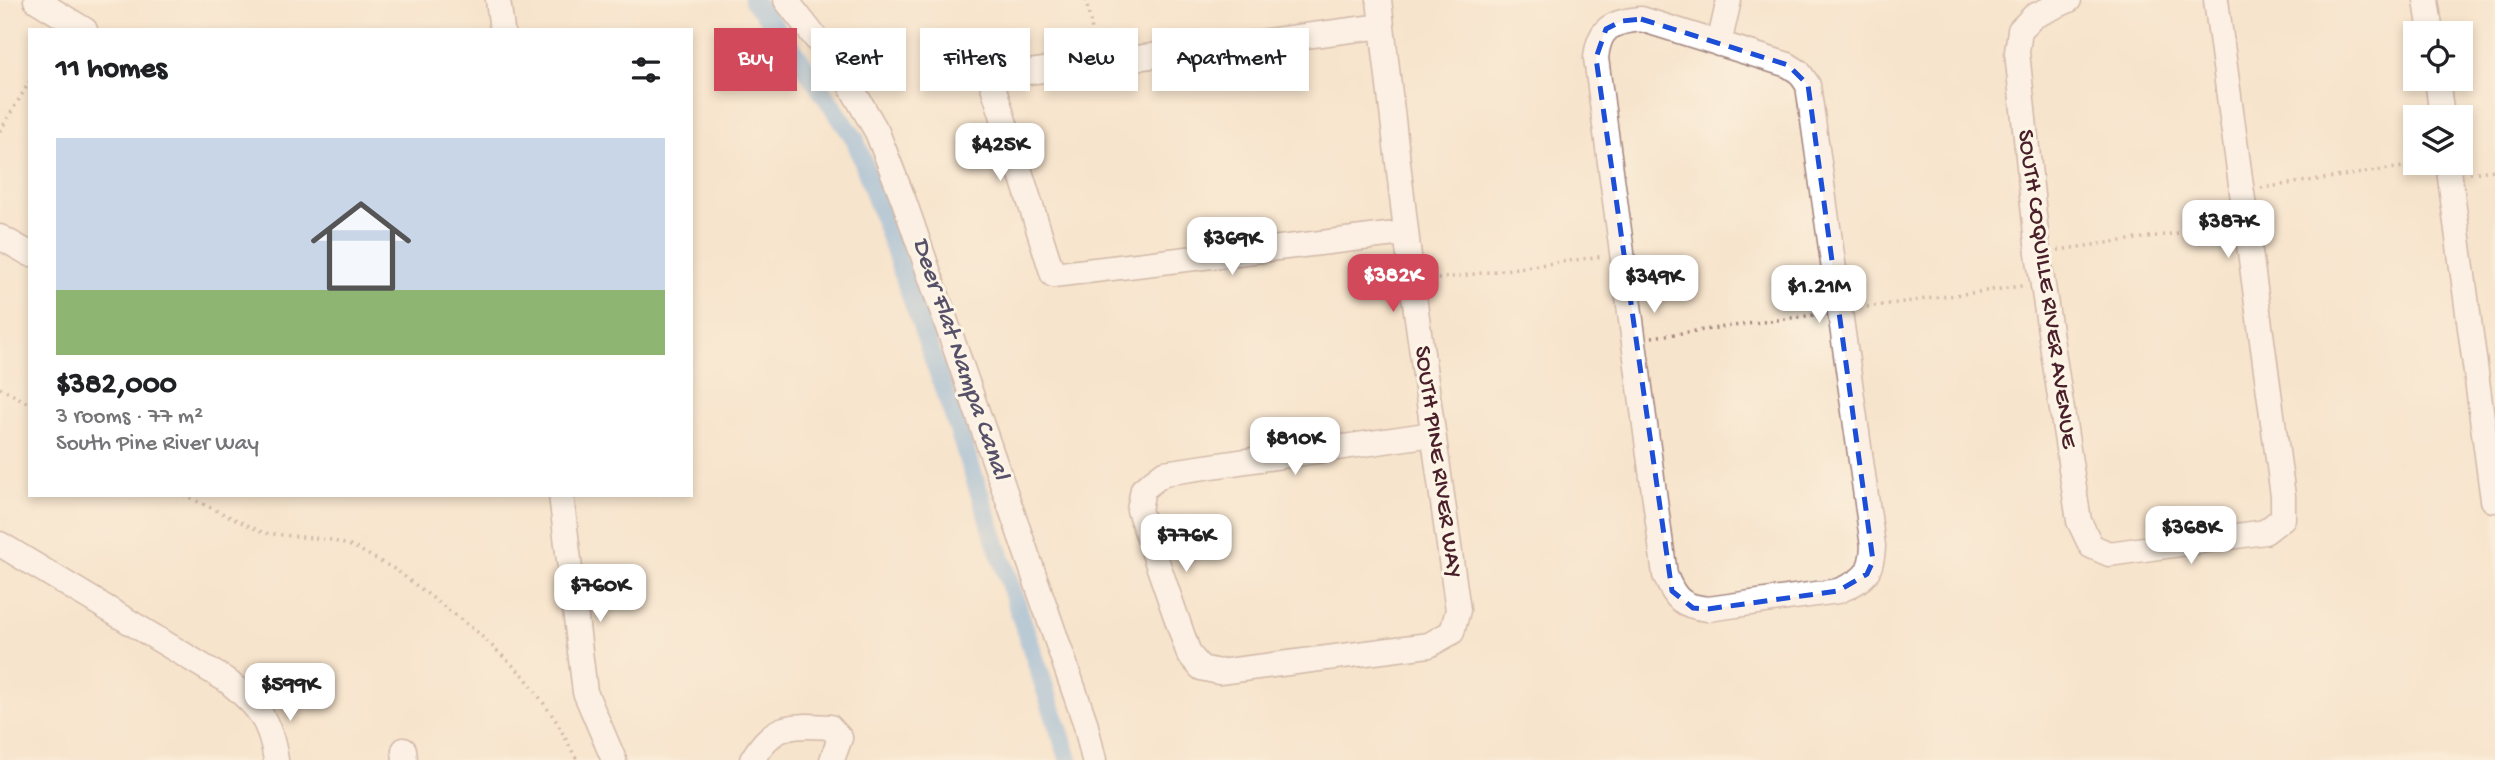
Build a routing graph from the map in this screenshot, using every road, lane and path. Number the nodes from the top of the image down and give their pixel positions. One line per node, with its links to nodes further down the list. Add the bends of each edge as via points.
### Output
1 (36, 0): 12 (street)
2 (498, 0): 13 (street)
3 (786, 0): 42 (street, via 843,73 881,144 1058,643)
4 (1086, 0): 14 (path)
5 (1379, 0): 11 (street, SOUTH PINE RIVER WAY)
6 (1729, 0): 15 (street)
7 (2069, 0): 28 (street, SOUTH COQUILLE RIVER AVENUE, via 2034,16 2020,30 2017,51)
8 (2216, 0): 22 (street)
9 (2427, 0): 10 (street)
10 (2430, 21)
11 (1382, 26): 24 (street, SOUTH PINE RIVER WAY); 24 (street, via 990,77 1053,275)
12 (82, 28)
13 (502, 28)
14 (1091, 28)
15 (1719, 44): 27 (street, via 1641,19 1606,29 1598,42 1596,58); 27 (street, via 1788,65 1808,85 1873,546 1867,574 1853,585 1708,609 1693,608 1672,591 1665,575)
16 (28, 84): 17 (path)
17 (0, 131)
18 (2403, 167): 22 (path)
19 (2473, 169): 20 (path)
20 (2495, 170)
21 (2459, 175): 35 (street)
22 (2242, 191): 23 (street)
23 (2246, 223): 28 (path); 28 (street, SOUTH COQUILLE RIVER AVENUE, via 2283,496 2283,518 2265,532 2109,554 2091,546 2079,521)
24 (1405, 233): 29 (street, SOUTH PINE RIVER WAY)
25 (0, 237): 26 (street)
26 (28, 253)
27 (1622, 253): 29 (path)
28 (2038, 253)
29 (1412, 282): 32 (street, SOUTH PINE RIVER WAY)
30 (0, 388): 31 (path)
31 (28, 403)
32 (1433, 434): 32 (street, SOUTH PINE RIVER WAY, via 1164,472 1143,489 1139,510 1189,654 1201,668 1219,672 1429,645 1452,632 1458,610)
33 (188, 497): 38 (path, via 264,533 331,540 396,570 476,631 524,676)
34 (561, 497): 39 (street, via 585,692)
35 (2494, 500)
36 (0, 544): 37 (street, via 226,680 255,704 267,725)
37 (276, 760)
38 (577, 760)
39 (614, 760)
40 (752, 760): 41 (street, via 774,732 795,725 830,727 840,738)
41 (832, 760)
42 (1094, 760)

